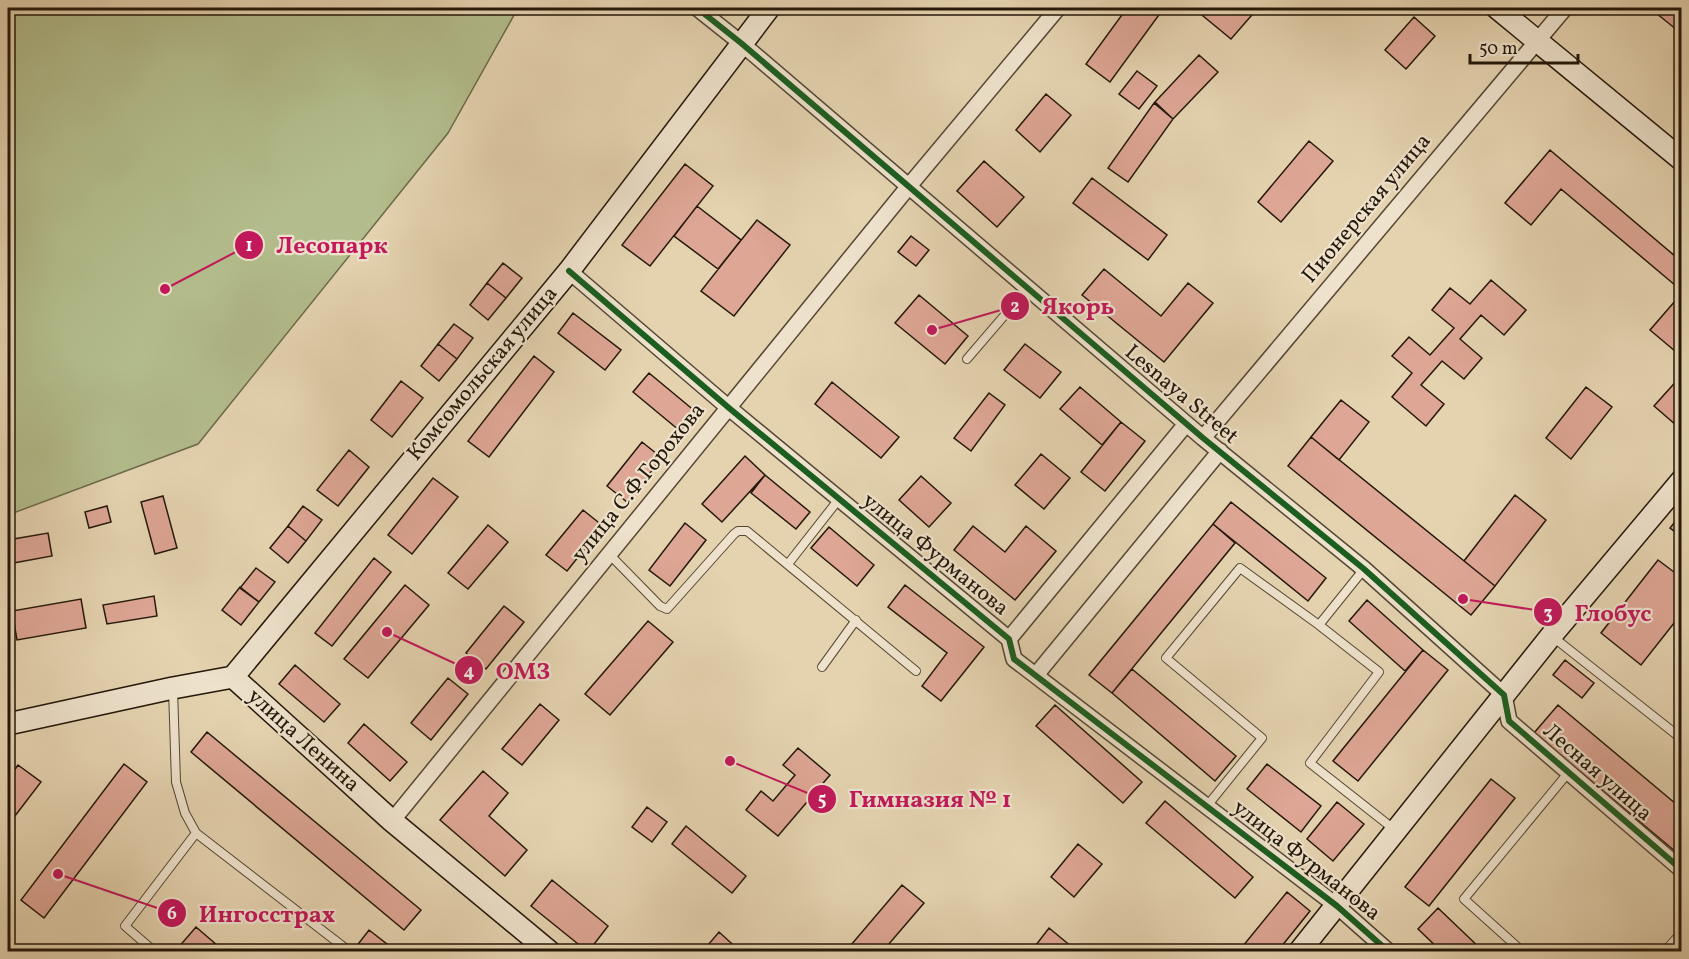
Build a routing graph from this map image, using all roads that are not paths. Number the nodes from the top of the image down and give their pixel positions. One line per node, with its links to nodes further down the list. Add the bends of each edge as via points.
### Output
1 (697, 8): 7 (street, Lesnaya Street)
2 (769, 8): 7 (street, Комсомольская улица)
3 (1058, 8): 9 (street, улица С.Ф.Горохова)
4 (1497, 8): 6 (street)
5 (1565, 8): 6 (street, Пионерская улица)
6 (1539, 41): 8 (street); 15 (street, Пионерская улица)
7 (741, 43): 9 (street, Lesnaya Street); 10 (street, Комсомольская улица)
8 (1682, 160)
9 (909, 186): 11 (street, Lesnaya Street); 13 (street, улица С.Ф.Горохова)
10 (569, 271): 13 (street, улица Фурманова); 29 (street, Комсомольская улица)
11 (1028, 288): 12 (lane); 14 (street, Lesnaya Street)
12 (967, 359)
13 (729, 408): 18 (street, улица Фурманова); 19 (street, улица С.Ф.Горохова)
14 (1186, 424): 15 (street, Lesnaya Street); 25 (street)
15 (1203, 438): 16 (street, Lesnaya Street)
16 (1220, 451): 21 (street, Lesnaya Street); 28 (street)
17 (1682, 480): 24 (street)
18 (839, 499): 20 (lane); 25 (street, улица Фурманова)
19 (610, 555): 20 (lane, via 664,609 670,608 738,531 751,533); 36 (street, улица С.Ф.Горохова)
20 (788, 564): 22 (lane)
21 (1364, 569): 23 (lane); 31 (street, Lesnaya Street)
22 (856, 620): 26 (lane); 27 (lane)
23 (1319, 625): 35 (lane, via 1240,568 1166,658 1262,738); 37 (lane, via 1379,672 1310,763)
24 (1551, 636): 31 (street); 33 (lane)
25 (1009, 639): 28 (street, улица Фурманова, via 1014,659)
26 (822, 667)
27 (916, 671)
28 (1036, 675): 35 (street, улица Фурманова)
29 (233, 677): 30 (street, улица Ленина); 36 (street, улица Ленина)
30 (173, 688): 32 (street, улица Ленина); 38 (lane, via 176,782)
31 (1504, 695): 34 (street, Лесная улица, via 1509,722); 37 (street)
32 (8, 724)
33 (1682, 739)
34 (1569, 773): 39 (street, Лесная улица); 47 (lane, via 1464,899)
35 (1207, 806): 40 (street, улица Фурманова)
36 (392, 821): 44 (street, улица Ленина)
37 (1396, 831): 40 (street)
38 (196, 833): 42 (lane); 43 (lane, via 125,926)
39 (1682, 870)
40 (1336, 906): 45 (street); 46 (street, улица Фурманова)
41 (1682, 932): 48 (lane)
42 (345, 948)
43 (155, 951)
44 (550, 951)
45 (1299, 951)
46 (1389, 951)
47 (1523, 951)
48 (1664, 951)

